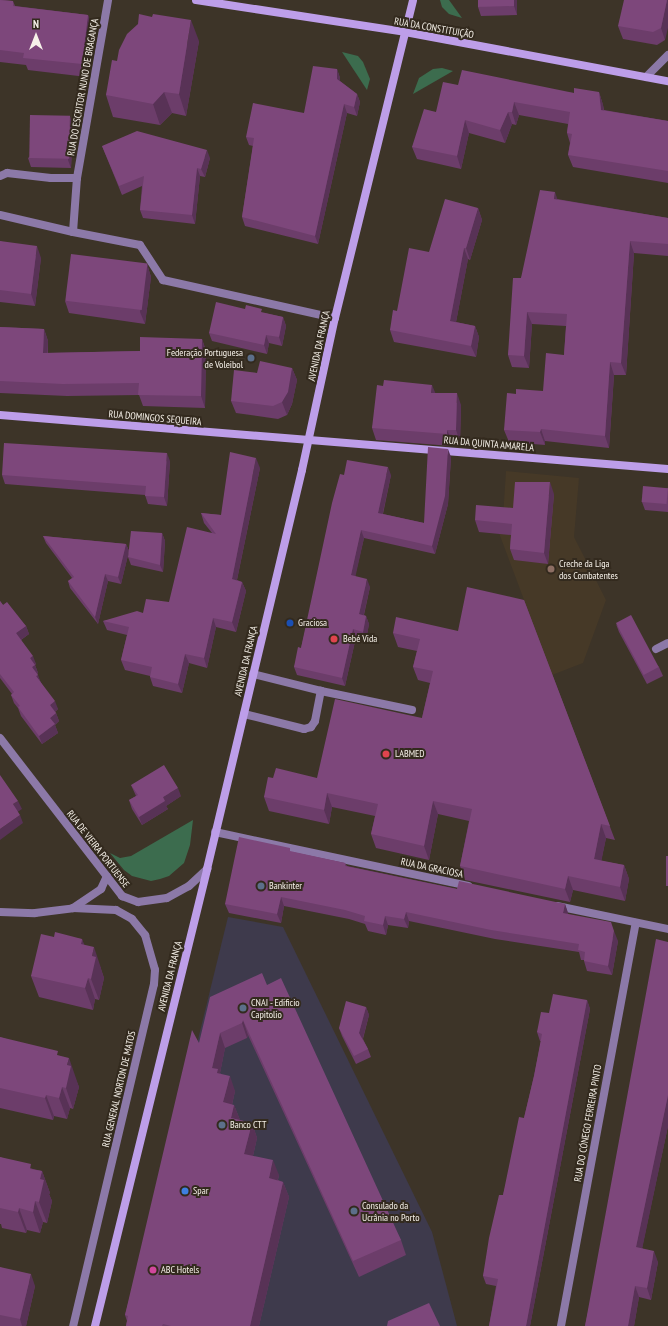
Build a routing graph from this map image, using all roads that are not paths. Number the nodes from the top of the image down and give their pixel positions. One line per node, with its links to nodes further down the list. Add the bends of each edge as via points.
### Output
1 (108, 0): 10 (street, RUA DO ESCRITOR NUNO DE BRAGANÇA)
2 (196, 0): 4 (main road, RUA DA CONSTITUIÇÃO)
3 (413, 0): 5 (main road, AVENIDA DA FRANÇA)
4 (225, 2): 5 (main road, RUA DA CONSTITUIÇÃO)
5 (405, 32): 7 (main road, RUA DA CONSTITUIÇÃO); 13 (main road, AVENIDA DA FRANÇA)
6 (668, 55): 7 (street)
7 (646, 77): 8 (main road, RUA DA CONSTITUIÇÃO)
8 (668, 81)
9 (0, 176): 10 (street, via 8,173)
10 (77, 178): 12 (street, RUA DO ESCRITOR NUNO DE BRAGANÇA)
11 (0, 215): 12 (street)
12 (73, 232): 13 (street, via 140,245 163,280)
13 (335, 318): 15 (main road, AVENIDA DA FRANÇA)
14 (0, 415): 15 (main road, RUA DOMINGOS SEQUEIRA)
15 (308, 441): 16 (main road, RUA DA QUINTA AMARELA); 19 (main road, AVENIDA DA FRANÇA)
16 (668, 469)
17 (668, 643): 18 (street)
18 (656, 649)
19 (253, 674): 20 (street); 22 (main road, AVENIDA DA FRANÇA)
20 (321, 691): 21 (street); 22 (street, via 315,721 311,727 304,729)
21 (412, 710)
22 (244, 714): 24 (main road, AVENIDA DA FRANÇA)
23 (0, 738): 26 (street, RUA DE VIEIRA PORTUENSE)
24 (215, 832): 25 (main road, AVENIDA DA FRANÇA); 27 (street, RUA DA GRACIOSA)
25 (207, 869): 26 (street, RUA DE VIEIRA PORTUENSE, via 189,886 167,898 138,902 122,896); 34 (main road, AVENIDA DA FRANÇA)
26 (107, 876): 29 (street, RUA GENERAL NORTON DE MATOS, via 101,889)
27 (474, 888)
28 (551, 904): 31 (street)
29 (73, 908): 30 (street, RUA GENERAL NORTON DE MATOS, via 35,913); 33 (street, RUA GENERAL NORTON DE MATOS, via 116,910 132,919 144,935 155,970 154,984)
30 (0, 912)
31 (636, 923): 32 (street); 35 (street, RUA DO CÓNEGO FERREIRA PINTO)
32 (668, 930)
33 (73, 1326)
34 (95, 1326)
35 (561, 1326)

